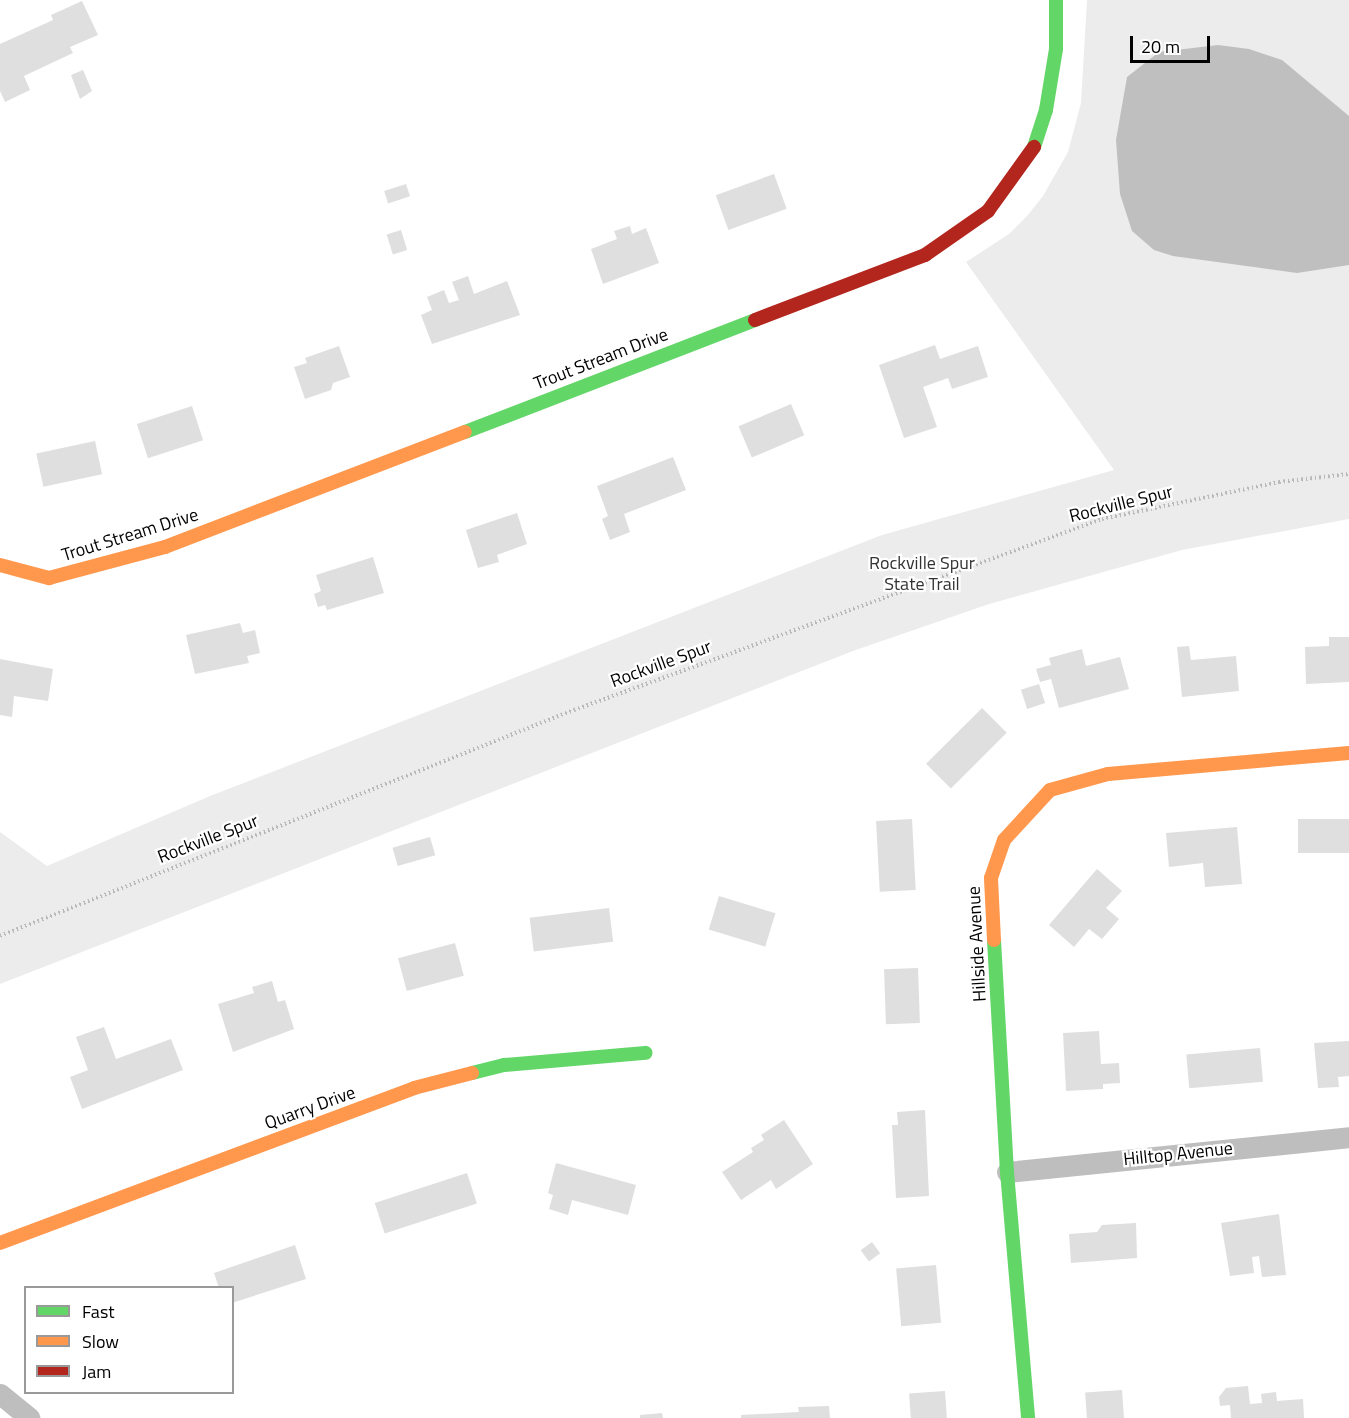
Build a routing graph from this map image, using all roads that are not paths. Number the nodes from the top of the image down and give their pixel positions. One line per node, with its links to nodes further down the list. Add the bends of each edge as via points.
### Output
1 (1056, 0): 2 (street, Trout Stream Drive, via 1056,50 1046,110 1032,152 988,211 925,255 165,547 49,578)
2 (0, 565)
3 (1349, 753): 6 (street, Hillside Avenue, via 1108,774 1050,790 1004,840 991,878)
4 (645, 1053): 7 (street, Quarry Drive, via 504,1065 414,1088)
5 (1349, 1137): 6 (street, Hilltop Avenue)
6 (1007, 1172): 10 (street, Hillside Avenue)
7 (0, 1243)
8 (0, 1394): 9 (street)
9 (30, 1418)
10 (1028, 1418)

